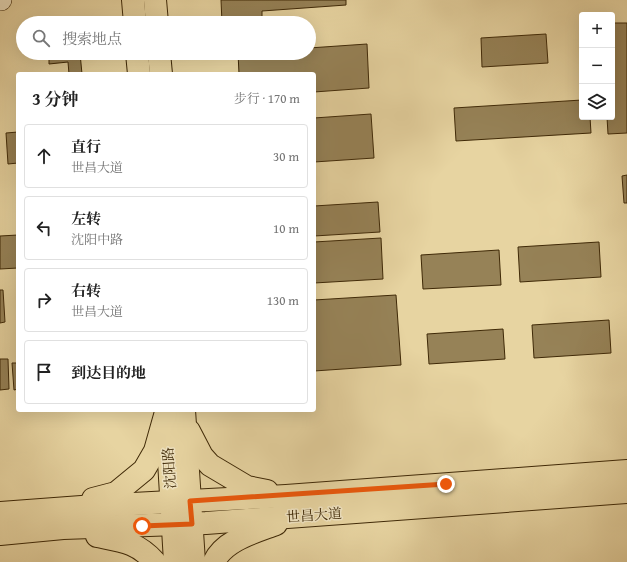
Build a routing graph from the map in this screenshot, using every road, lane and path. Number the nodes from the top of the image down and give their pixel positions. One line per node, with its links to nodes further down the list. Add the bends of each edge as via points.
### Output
1 (133, 0): 3 (main road)
2 (156, 0): 4 (main road)
3 (134, 16)
4 (157, 16)
5 (138, 60): 7 (main road)
6 (160, 60): 8 (main road)
7 (139, 72)
8 (161, 72)
9 (175, 414): 12 (main road, via 210,465 247,487); 13 (main road, 沈阳路); 16 (main road, via 144,470 116,492)
10 (627, 471): 12 (main road, 世昌大道)
11 (627, 492): 15 (main road, 世昌大道)
12 (286, 496): 13 (main road, 世昌大道)
13 (181, 502): 16 (main road, 世昌大道); 17 (main road, 沈阳路)
14 (0, 513): 16 (main road, 世昌大道)
15 (291, 517): 17 (main road, 世昌大道); 22 (main road, via 234,541 217,554)
16 (63, 518): 17 (main road, 世昌大道); 18 (main road, 世昌大道); 19 (main road, via 129,542 147,553)
17 (182, 525): 20 (main road); 21 (main road)
18 (0, 534)
19 (155, 562)
20 (175, 562)
21 (194, 562)
22 (214, 562)

